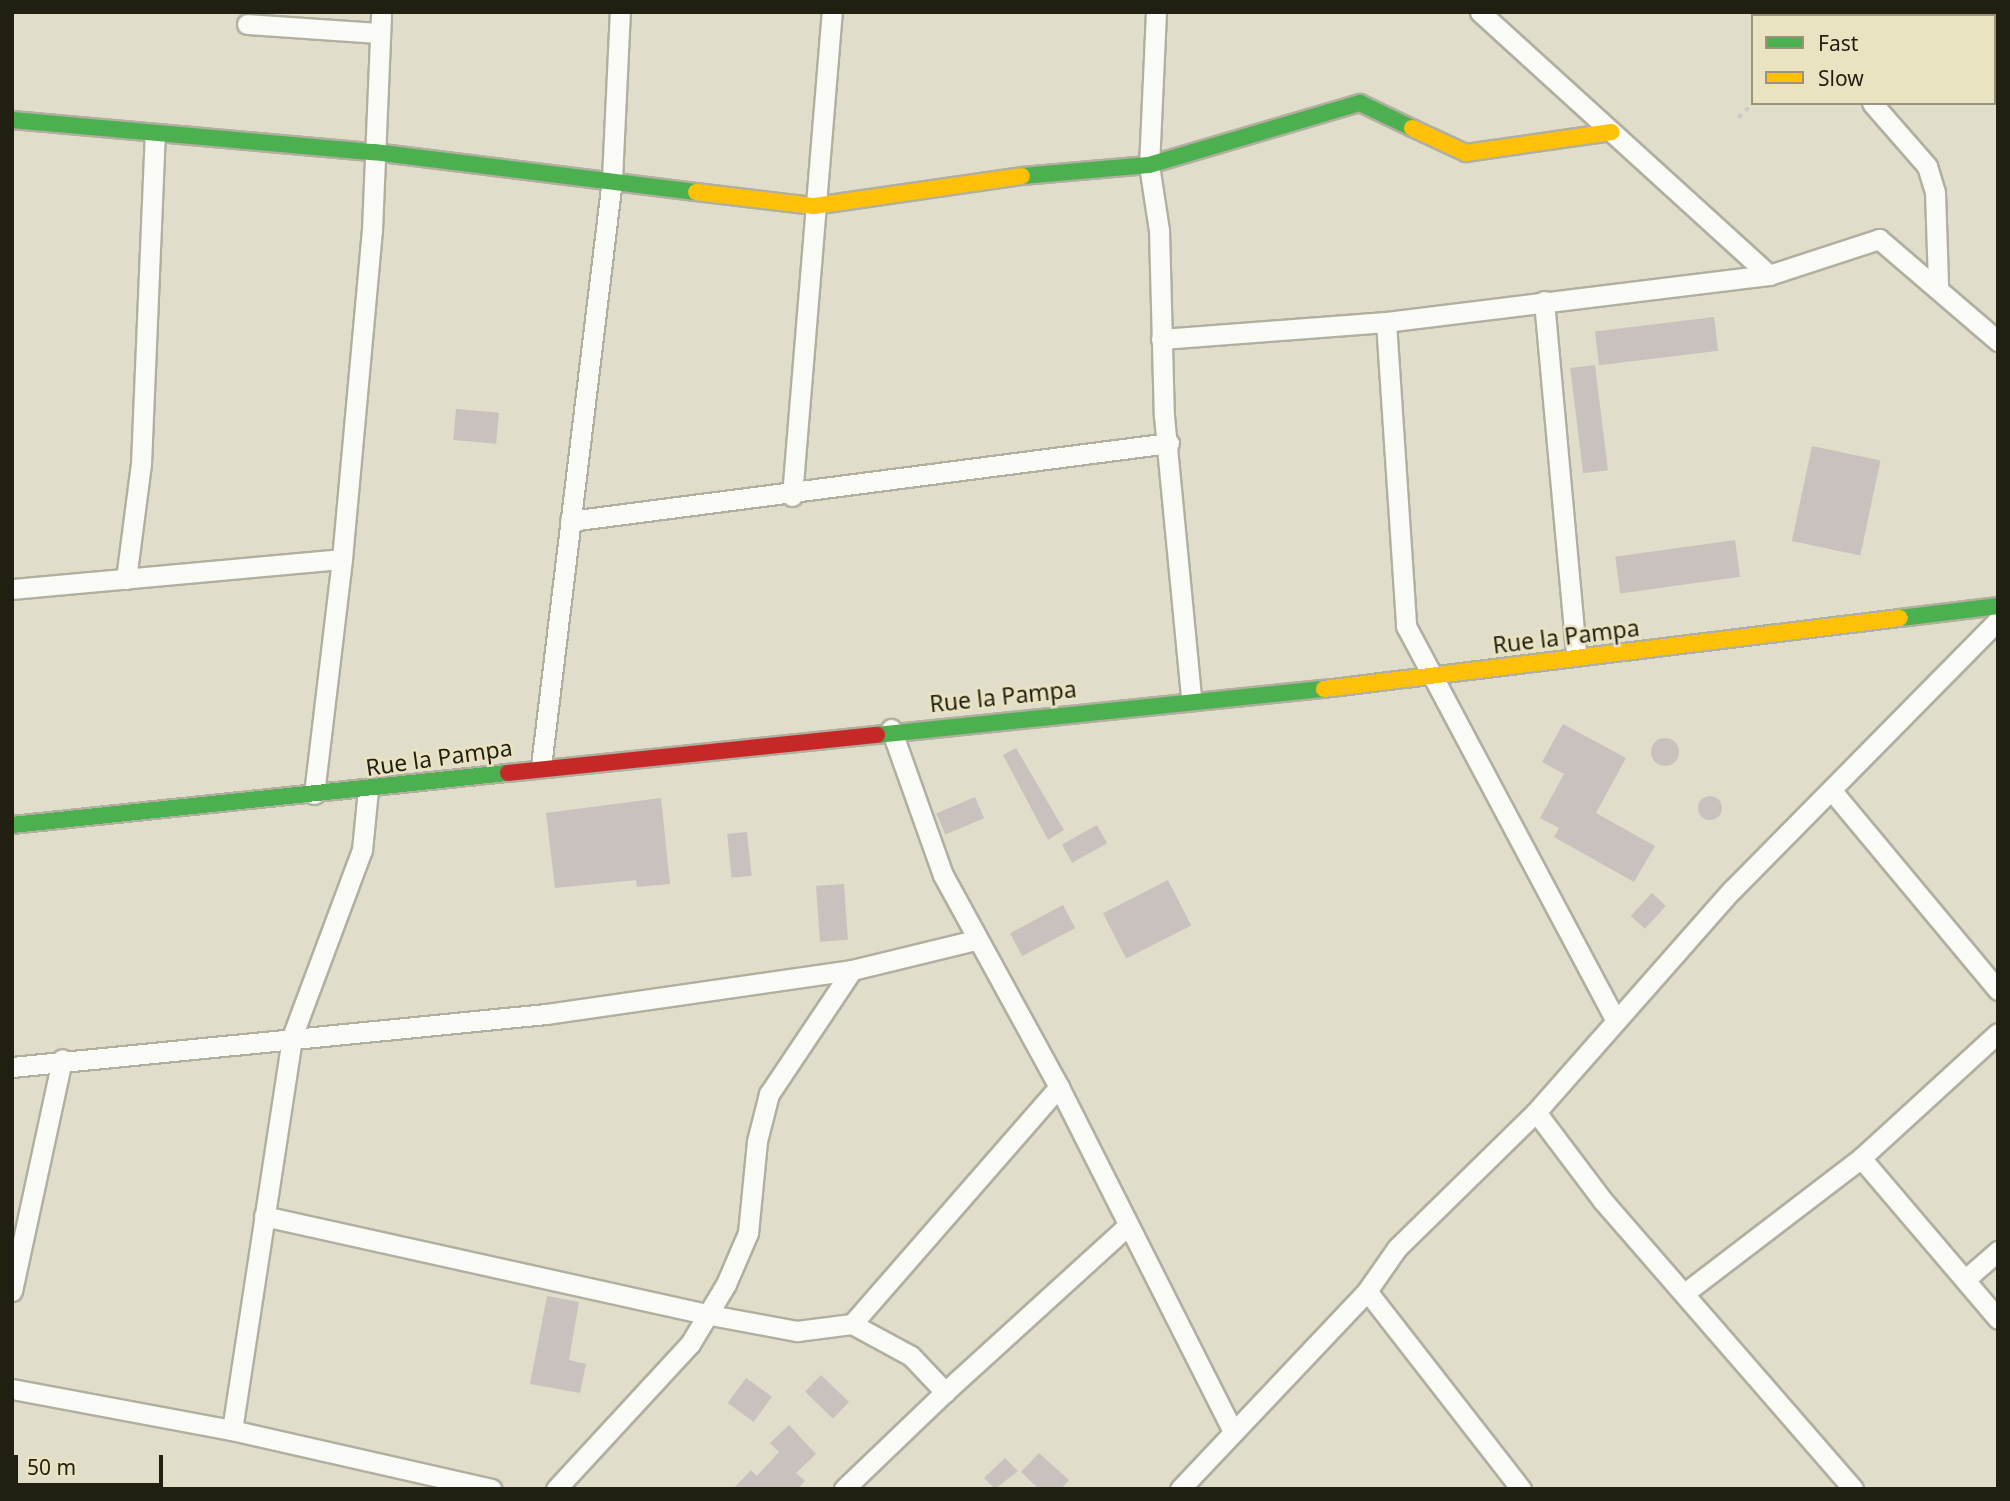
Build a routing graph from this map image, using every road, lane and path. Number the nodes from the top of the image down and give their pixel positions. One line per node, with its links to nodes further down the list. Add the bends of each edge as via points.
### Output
1 (381, 12): 7 (street)
2 (620, 12): 16 (street)
3 (832, 12): 17 (street)
4 (1156, 12): 15 (street)
5 (1480, 12): 12 (street)
6 (247, 24): 7 (street)
7 (380, 33): 14 (street)
8 (1751, 105): 10 (path)
9 (1874, 105): 19 (street, via 1927,166 1935,192)
10 (1738, 118)
11 (12, 120): 13 (street)
12 (1611, 132): 15 (street, via 1466,153 1360,103); 18 (street)
13 (155, 136): 14 (street); 28 (street, via 141,464)
14 (374, 152): 16 (street); 27 (street)
15 (1149, 165): 17 (street, via 994,178); 22 (street, via 1159,230)
16 (612, 179): 17 (street); 26 (street)
17 (814, 206): 25 (street)
18 (1769, 275): 19 (street, via 1879,239); 20 (street)
19 (1938, 284): 23 (street)
20 (1544, 302): 21 (street); 32 (street)
21 (1386, 323): 22 (street); 33 (street, via 1406,626)
22 (1161, 339): 24 (street)
23 (1998, 341)
24 (1169, 443): 25 (street); 34 (street)
25 (792, 496): 26 (street)
26 (570, 521): 36 (street)
27 (342, 559): 28 (street); 39 (street)
28 (126, 579): 29 (street)
29 (12, 590)
30 (1998, 606): 32 (street, Rue la Pampa, via 1742,641)
31 (1998, 620): 38 (street)
32 (1576, 655): 33 (street, Rue la Pampa)
33 (1428, 678): 34 (street, Rue la Pampa); 44 (street)
34 (1191, 698): 35 (street, Rue la Pampa)
35 (891, 729): 36 (street, Rue la Pampa); 41 (street, via 918,818)
36 (541, 766): 37 (street, Rue la Pampa)
37 (368, 790): 39 (street, Rue la Pampa); 46 (street, via 362,850)
38 (1832, 791): 43 (street); 44 (street)
39 (314, 794): 40 (street, Rue la Pampa)
40 (12, 825)
41 (975, 940): 42 (street); 49 (street)
42 (852, 970): 46 (street, via 546,1014); 59 (street, via 769,1094 757,1141 748,1233)
43 (1998, 990)
44 (1615, 1019): 50 (street)
45 (1998, 1033): 51 (street)
46 (292, 1037): 47 (street); 52 (street)
47 (62, 1059): 48 (street); 56 (street)
48 (12, 1067)
49 (1059, 1087): 53 (street); 61 (street)
50 (1536, 1112): 57 (street, via 1397,1248); 58 (street, via 1603,1201)
51 (1861, 1158): 55 (street); 58 (street)
52 (264, 1216): 59 (street); 64 (street)
53 (1125, 1228): 63 (street); 65 (street)
54 (1998, 1251): 55 (street)
55 (1968, 1277): 60 (street)
56 (12, 1291)
57 (1367, 1291): 65 (street); 66 (street)
58 (1686, 1292): 71 (street)
59 (705, 1314): 61 (street, via 797,1331); 68 (street, via 690,1344)
60 (1998, 1319)
61 (852, 1324): 63 (street, via 911,1356)
62 (12, 1390): 64 (street)
63 (945, 1392): 69 (street)
64 (232, 1430): 67 (street)
65 (1233, 1432): 70 (street)
66 (1519, 1488)
67 (491, 1489)
68 (556, 1489)
69 (844, 1489)
70 (1180, 1489)
71 (1853, 1489)

